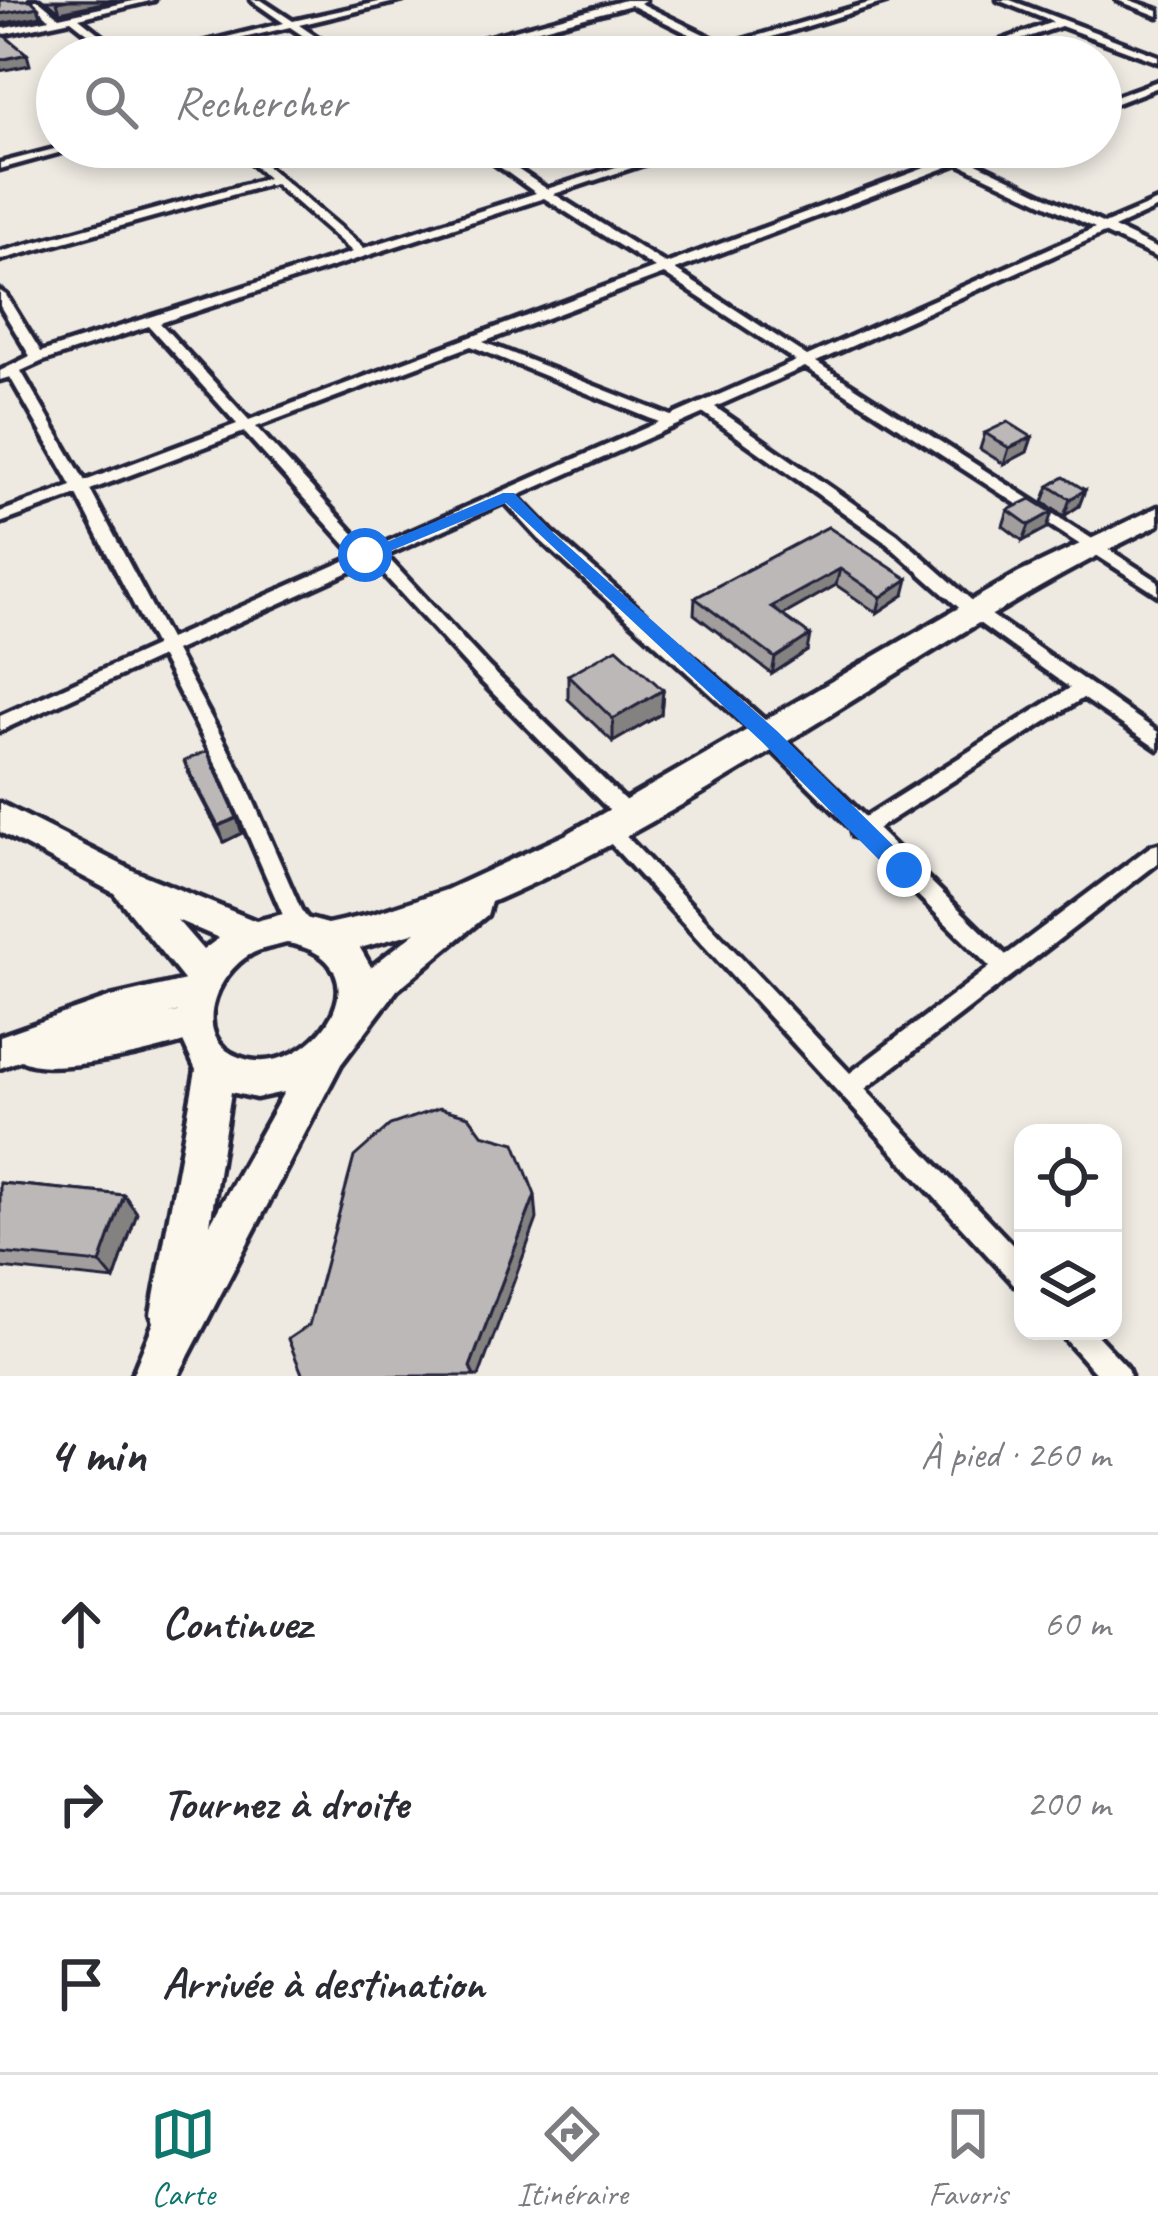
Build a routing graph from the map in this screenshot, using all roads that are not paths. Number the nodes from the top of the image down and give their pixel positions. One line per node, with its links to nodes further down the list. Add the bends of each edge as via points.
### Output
1 (34, 0): 13 (street)
2 (255, 0): 15 (street)
3 (399, 0): 15 (street)
4 (888, 0): 22 (street)
5 (1002, 0): 10 (street)
6 (1052, 0): 10 (street)
7 (1121, 0): 11 (street)
8 (144, 1): 12 (street)
9 (633, 1): 20 (street); 21 (street)
10 (1027, 9): 14 (street)
11 (1158, 13)
12 (73, 17): 13 (street); 17 (street)
13 (57, 20): 16 (street)
14 (1063, 22): 23 (street); 24 (street)
15 (293, 25): 18 (street); 19 (street)
16 (0, 32)
17 (97, 36)
18 (244, 36)
19 (308, 36)
20 (500, 36)
21 (702, 36)
22 (766, 36)
23 (1022, 36)
24 (1100, 36)
25 (1122, 44): 26 (street)
26 (1158, 58)
27 (1158, 84): 28 (street)
28 (1122, 98)
29 (36, 157): 30 (street)
30 (0, 166)
31 (263, 168): 36 (street)
32 (506, 168): 37 (street)
33 (623, 168): 37 (street)
34 (935, 168): 43 (street)
35 (978, 168): 39 (street)
36 (276, 179): 40 (street); 42 (street)
37 (541, 194): 40 (street); 43 (street)
38 (1158, 204): 39 (street)
39 (1104, 229): 41 (street); 48 (street)
40 (362, 253): 45 (street)
41 (1158, 254)
42 (0, 256)
43 (664, 268): 46 (street); 48 (street)
44 (0, 295): 47 (street)
45 (152, 322): 47 (street); 52 (street)
46 (472, 342): 51 (street); 52 (street)
47 (38, 358): 49 (street)
48 (800, 361): 50 (street); 57 (street)
49 (7, 374): 53 (street)
50 (704, 406): 51 (street); 60 (street, via 891,538)
51 (670, 421): 54 (street)
52 (247, 428): 53 (street); 58 (street)
53 (81, 488): 56 (street); 61 (street)
54 (508, 496): 58 (street); 64 (street)
55 (1158, 515): 57 (main road)
56 (0, 518)
57 (1091, 544): 59 (street); 60 (main road)
58 (365, 555): 61 (street); 67 (street, via 383,562)
59 (1158, 589)
60 (971, 609): 62 (street); 64 (main road)
61 (166, 647): 63 (street); 72 (street, via 293,916)
62 (1081, 690): 65 (street); 68 (street)
63 (0, 724)
64 (770, 736): 67 (main road); 68 (street)
65 (1158, 742)
66 (0, 816): 71 (main road)
67 (618, 823): 70 (main road); 79 (street)
68 (860, 830): 74 (street)
69 (1158, 852): 74 (street)
70 (509, 880): 72 (main road, via 382,927); 76 (main road, via 384,978)
71 (124, 882): 73 (main road); 75 (main road)
72 (317, 934): 73 (main road); 76 (main road, via 343,949 357,975)
73 (251, 935): 75 (main road, via 223,951)
74 (1006, 969): 79 (street)
75 (195, 998): 77 (street, via 94,1045); 78 (main road, via 195,1040)
76 (338, 1038): 78 (main road, via 272,1078); 82 (main road)
77 (0, 1053)
78 (216, 1066): 82 (main road)
79 (850, 1087): 80 (street)
80 (1014, 1265)
81 (1083, 1340): 83 (street)
82 (162, 1359)
83 (1116, 1376)

